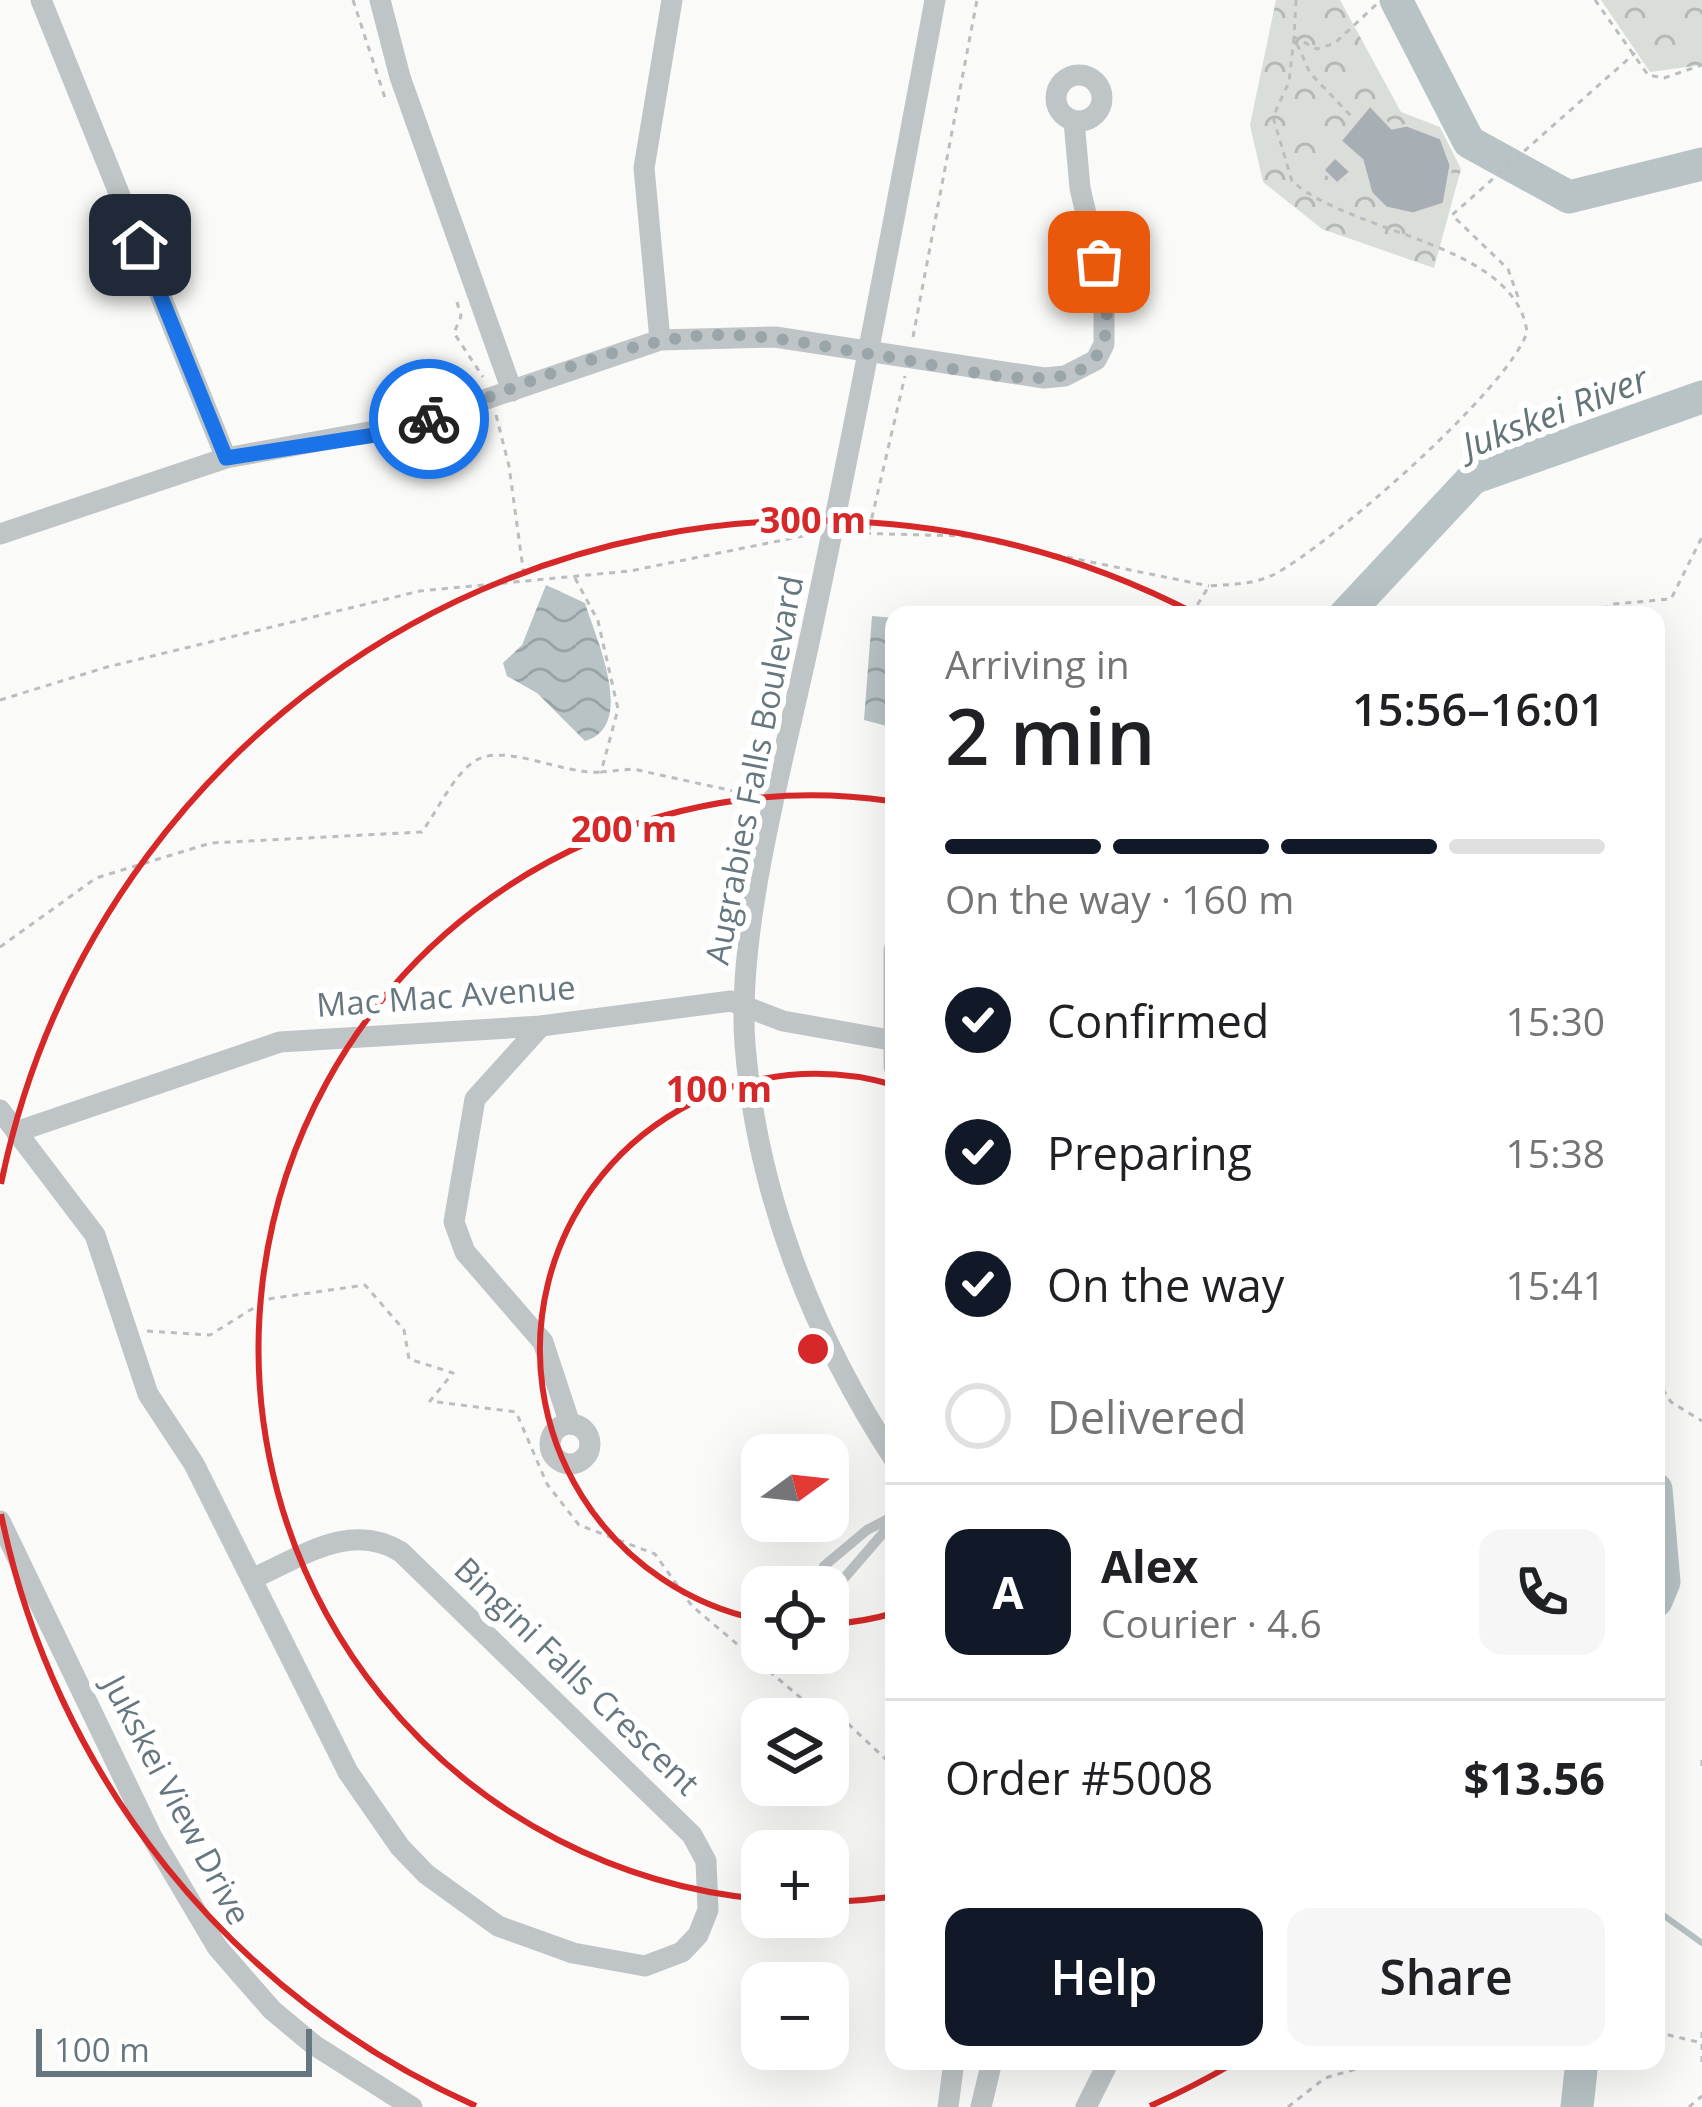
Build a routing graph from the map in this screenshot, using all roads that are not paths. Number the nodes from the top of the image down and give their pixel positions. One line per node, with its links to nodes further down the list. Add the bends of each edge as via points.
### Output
1 (41, 0): 9 (street)
2 (380, 0): 8 (street)
3 (672, 0): 6 (street, via 644,168)
4 (935, 0): 7 (street, Augrabies Falls Boulevard)
5 (1074, 121): 7 (street, via 1080,188 1105,291 1096,359 1044,378)
6 (660, 340): 7 (street, via 775,338); 8 (street)
7 (869, 354): 11 (street, Augrabies Falls Boulevard, via 776,800)
8 (512, 391): 9 (street, via 375,435)
9 (226, 458): 10 (street)
10 (0, 534)
11 (746, 1004): 12 (street, Mac Mac Avenue, via 716,1001); 13 (street, Mac Mac Avenue, via 783,1021); 17 (street, Augrabies Falls Boulevard, via 755,1118 795,1268)
12 (541, 1026): 15 (street, Mac Mac Avenue, via 280,1042); 16 (street, via 475,1099 454,1222 465,1252 543,1342)
13 (885, 1039)
14 (0, 1110): 15 (street, Bingini Falls Crescent)
15 (16, 1132): 23 (street, Bingini Falls Crescent, via 94,1235 148,1394)
16 (570, 1424)
17 (885, 1446)
18 (0, 1521): 27 (street, Jukskei View Drive, via 152,1838 217,1947 314,2045)
19 (885, 1521): 21 (lane)
20 (885, 1530): 22 (lane)
21 (824, 1566)
22 (849, 1573)
23 (254, 1577): 23 (street, Bingini Falls Crescent, via 348,1772 426,1874 498,1926 620,1964 663,1962 698,1935 711,1884 692,1835 401,1552 353,1536)
24 (953, 2070): 28 (street)
25 (990, 2070): 29 (street)
26 (1104, 2070): 30 (street)
27 (412, 2107)
28 (948, 2107)
29 (981, 2107)
30 (1086, 2107)

